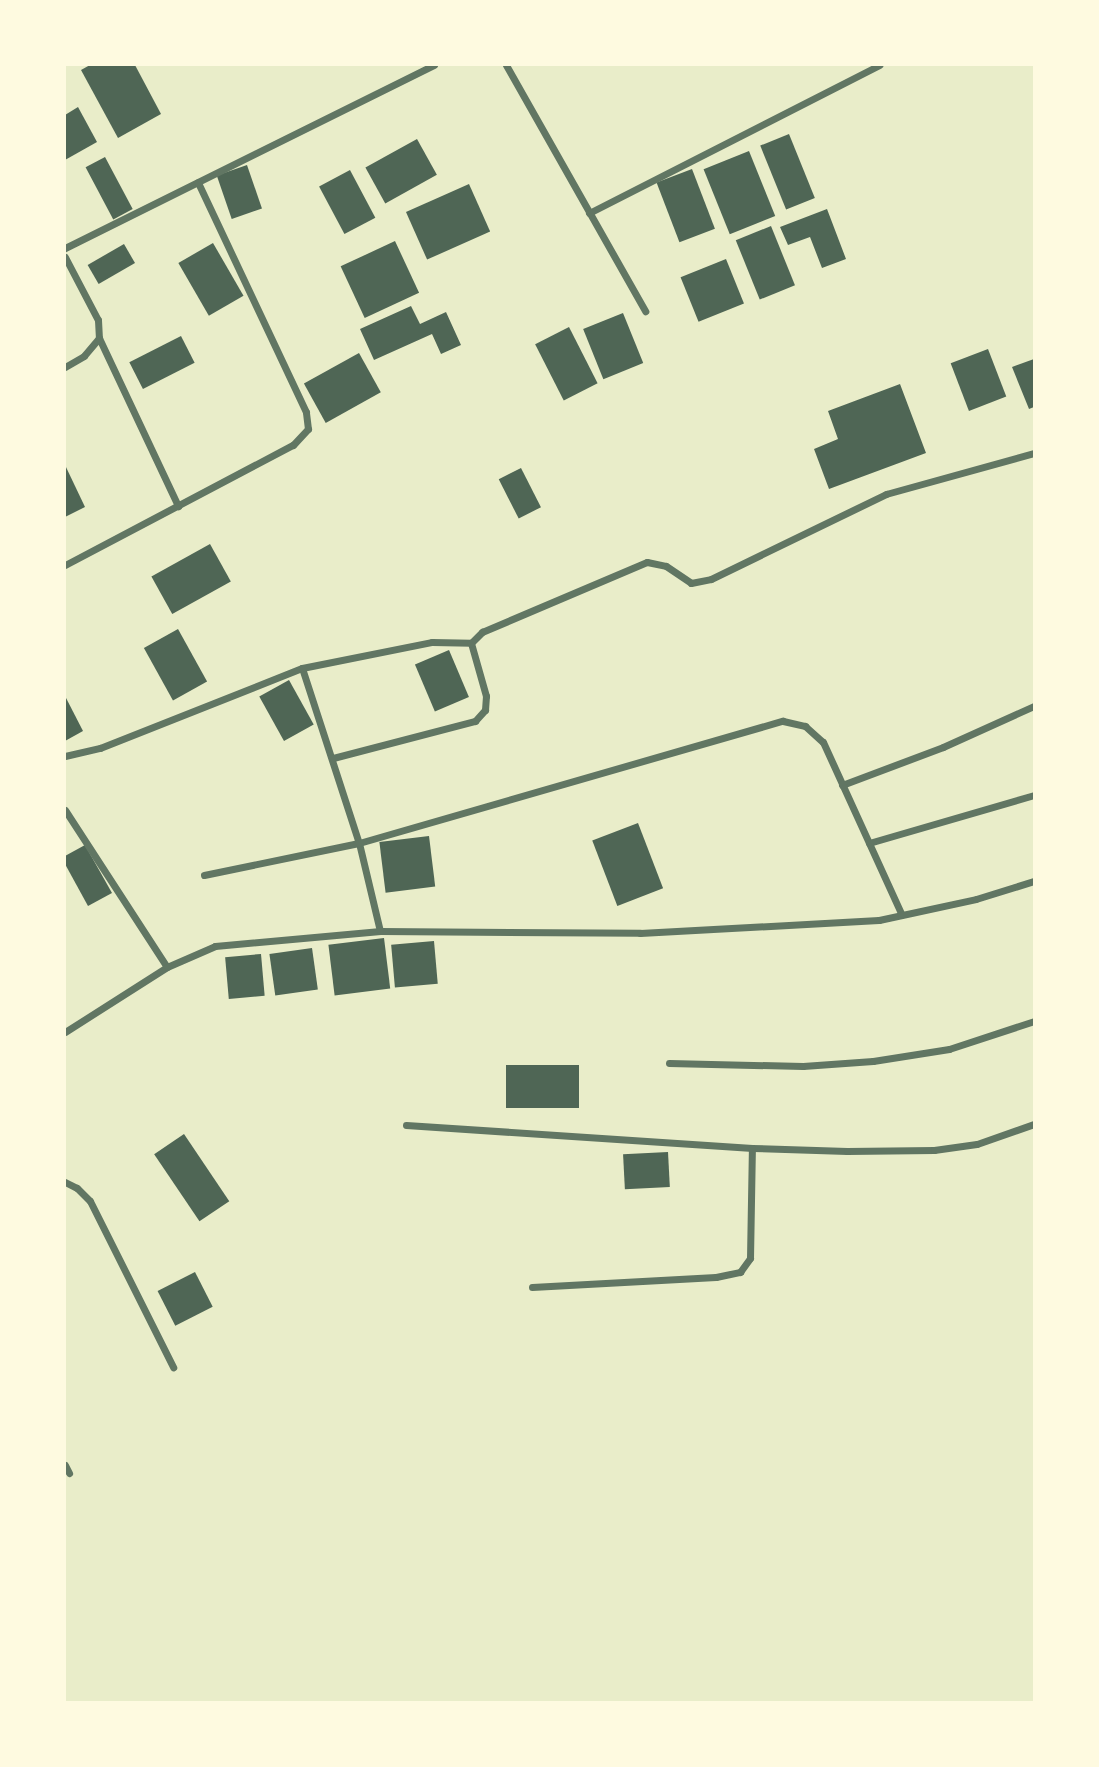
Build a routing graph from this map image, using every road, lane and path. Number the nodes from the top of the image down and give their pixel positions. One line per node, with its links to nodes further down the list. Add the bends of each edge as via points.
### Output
1 (434, 65): 4 (street)
2 (506, 65): 5 (street)
3 (879, 65): 5 (street)
4 (198, 182): 6 (street); 12 (street, via 306,412 308,429 293,445)
5 (589, 213): 8 (street)
6 (65, 248)
7 (65, 257): 9 (street, via 98,320)
8 (645, 311)
9 (99, 338): 10 (street); 12 (street)
10 (65, 367)
11 (1034, 453): 14 (street, via 886,494 711,579 691,583 666,566 646,562 482,632)
12 (178, 506): 13 (street)
13 (65, 565)
14 (471, 643): 15 (street, via 432,642); 18 (street, via 486,696 485,710 475,721)
15 (302, 668): 17 (street, via 100,748); 18 (street)
16 (1034, 706): 19 (street)
17 (65, 756)
18 (333, 758): 22 (street)
19 (842, 785): 22 (street, via 822,742 805,726 783,721); 23 (street)
20 (1034, 795): 23 (street)
21 (65, 810): 28 (street)
22 (359, 843): 24 (street); 27 (street)
23 (869, 843): 26 (street)
24 (204, 875)
25 (1034, 881): 26 (street)
26 (902, 915): 27 (street, via 640,933)
27 (380, 931): 28 (street, via 215,946)
28 (167, 967): 30 (street)
29 (1034, 1021): 31 (street, via 949,1049 873,1061 803,1066)
30 (65, 1032)
31 (669, 1063)
32 (1034, 1124): 34 (street, via 977,1144 934,1150)
33 (406, 1125): 34 (street)
34 (752, 1148): 36 (street, via 750,1258 740,1272)
35 (65, 1182): 37 (street, via 90,1201)
36 (532, 1287)
37 (173, 1367)
38 (65, 1465): 39 (street)
39 (69, 1474)

